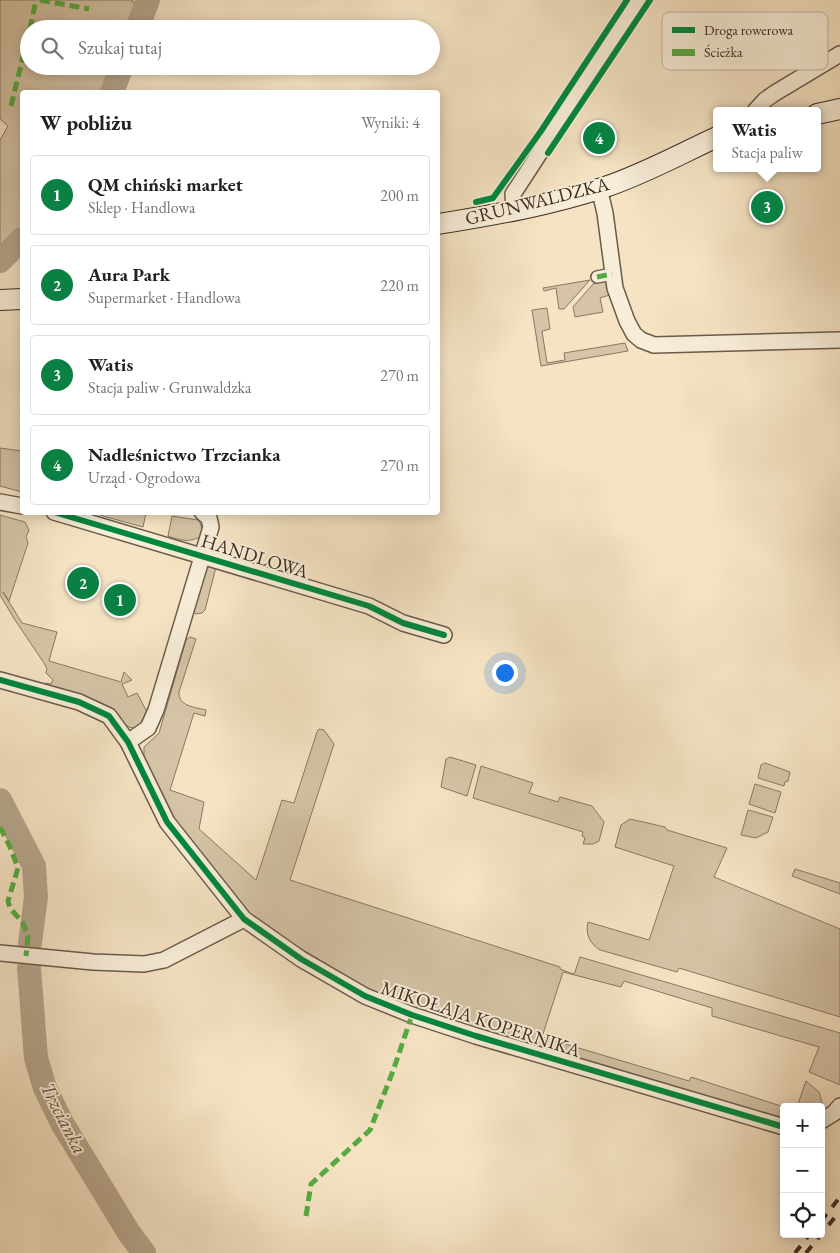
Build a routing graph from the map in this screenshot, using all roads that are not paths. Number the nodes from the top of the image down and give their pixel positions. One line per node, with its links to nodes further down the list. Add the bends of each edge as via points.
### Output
1 (639, 0): 10 (street, via 512,194)
2 (840, 54): 3 (street)
3 (828, 61)
4 (814, 70): 5 (street)
5 (759, 107)
6 (840, 109): 7 (main road)
7 (821, 113)
8 (713, 139): 9 (main road, GRUNWALDZKA)
9 (599, 188): 10 (main road, GRUNWALDZKA); 14 (street, via 605,213 605,275 615,288 634,334 641,340 654,346)
10 (514, 210): 11 (main road, GRUNWALDZKA)
11 (440, 224)
12 (20, 299): 13 (main road)
13 (0, 300)
14 (840, 340)
15 (0, 502): 16 (street)
16 (20, 506)
17 (64, 515): 19 (street, HANDLOWA)
18 (206, 515): 19 (street, via 211,527)
19 (202, 556): 20 (street, HANDLOWA, via 369,606 404,624); 22 (street, via 156,710 148,728)
20 (444, 635)
21 (0, 680): 22 (street, MIKOŁAJA KOPERNIKA, via 78,702 109,716)
22 (128, 742): 23 (street, MIKOŁAJA KOPERNIKA, via 166,822)
23 (244, 919): 24 (street, via 164,960 144,964); 27 (street, MIKOŁAJA KOPERNIKA, via 301,959 357,992 412,1016)
24 (0, 953)
25 (840, 1106): 26 (street)
26 (825, 1119)
27 (780, 1126)

